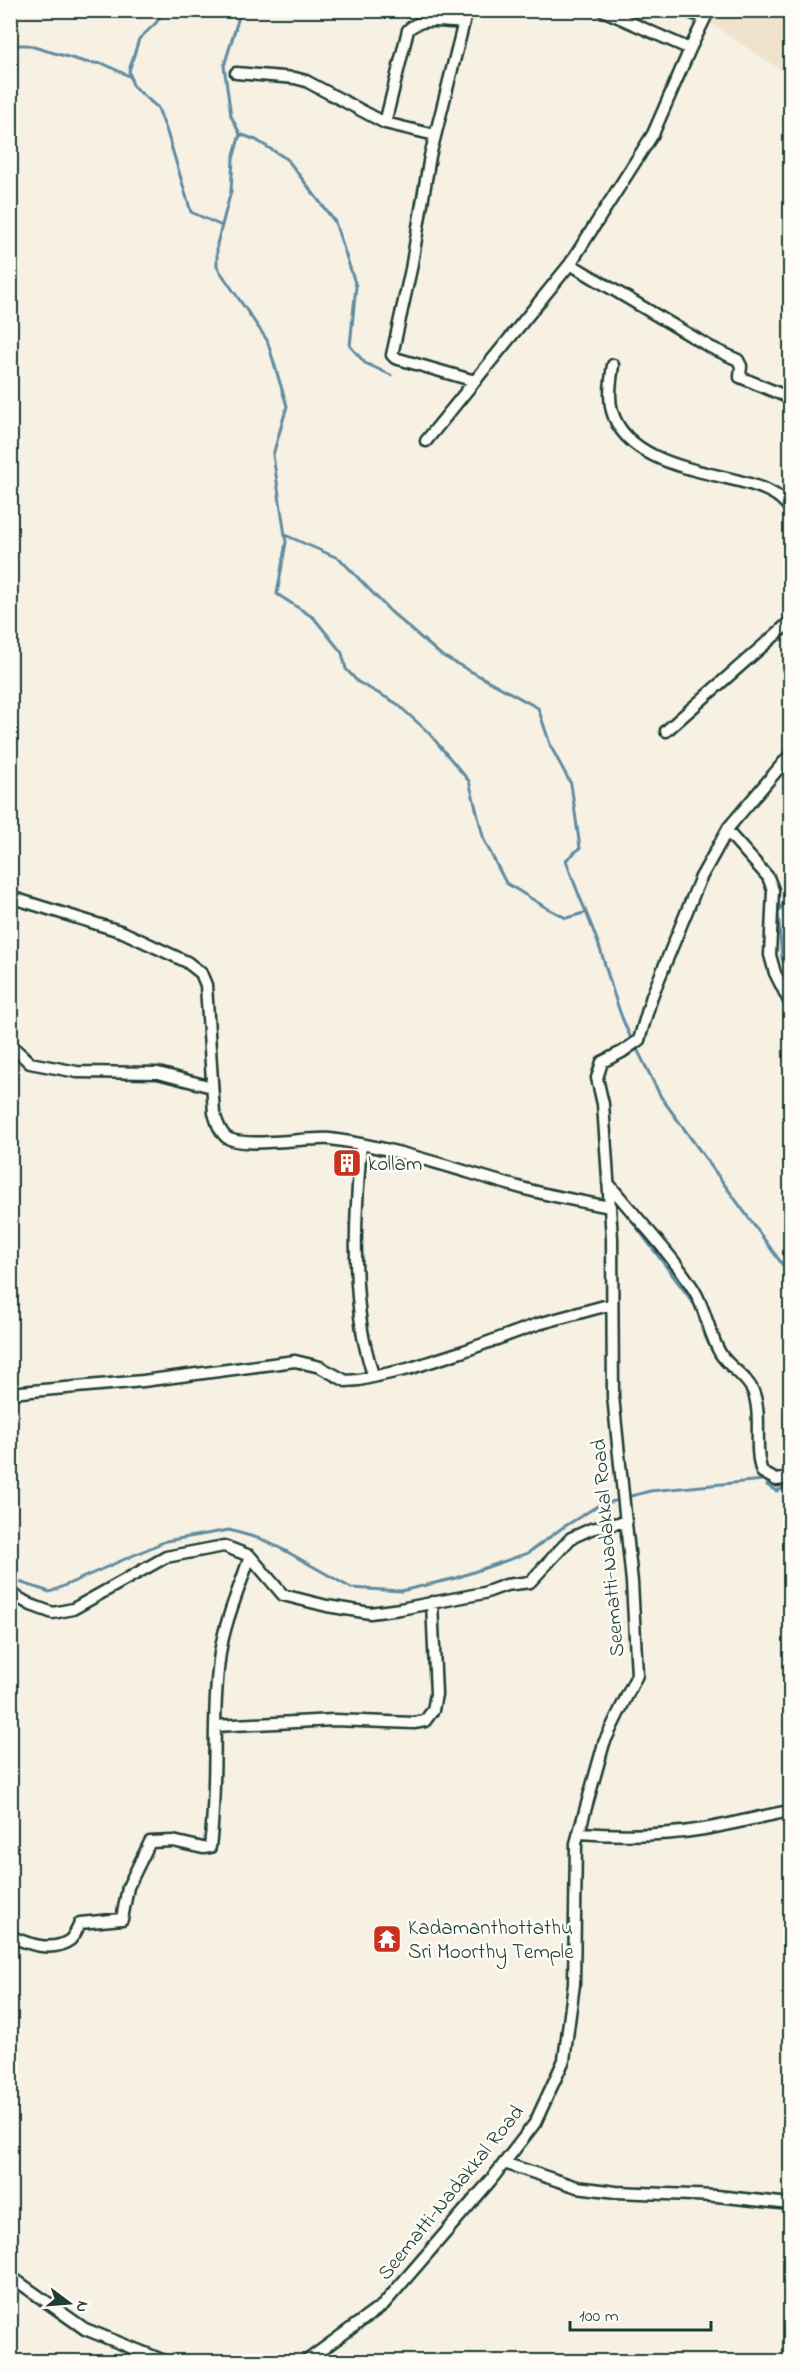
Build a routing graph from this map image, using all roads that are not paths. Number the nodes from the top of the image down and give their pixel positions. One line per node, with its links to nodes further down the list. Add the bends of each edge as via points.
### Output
1 (467, 10): 5 (street)
2 (603, 10): 6 (street)
3 (684, 10): 4 (street)
4 (707, 14): 6 (street)
5 (463, 22): 8 (street, via 422,22 408,30); 9 (street)
6 (690, 49): 10 (street, via 653,134)
7 (236, 73): 8 (street, via 306,81)
8 (385, 123): 9 (street)
9 (435, 135): 12 (street, via 392,355)
10 (570, 264): 12 (street); 13 (street, via 738,360 740,377)
11 (613, 365): 15 (street, via 612,412 627,436 642,450 661,460 756,485 774,494)
12 (475, 381): 14 (street)
13 (790, 398)
14 (426, 441)
15 (790, 509)
16 (790, 622): 17 (street)
17 (666, 731)
18 (790, 755): 19 (street, Seematti-Nadakkal Road)
19 (727, 831): 21 (street, via 768,877 773,890 770,955); 25 (street, Seematti-Nadakkal Road, via 700,879 652,996 639,1040 602,1062 597,1078 603,1104)
20 (10, 897): 23 (street, via 123,932 187,962 201,973 206,986)
21 (790, 1003)
22 (10, 1044): 23 (street, via 30,1063 77,1072 158,1073)
23 (212, 1087): 24 (street, via 219,1130 228,1139 327,1139)
24 (361, 1144): 26 (street, via 421,1156 531,1190); 28 (street, via 355,1232 357,1287 362,1332)
25 (608, 1183): 26 (street, Seematti-Nadakkal Road); 30 (street, via 684,1276 704,1310 722,1357 747,1380 754,1393 762,1472 776,1480)
26 (610, 1207): 27 (street, Seematti-Nadakkal Road)
27 (612, 1304): 28 (street, via 538,1324 408,1368); 31 (street, Seematti-Nadakkal Road, via 613,1396)
28 (373, 1375): 29 (street, via 346,1381 320,1367 295,1362)
29 (10, 1393)
30 (790, 1478)
31 (626, 1521): 34 (street, via 571,1538 530,1582); 37 (street, Seematti-Nadakkal Road, via 637,1675 604,1743)
32 (250, 1556): 33 (street, via 224,1546 166,1557 72,1609 53,1613); 34 (street, via 283,1595 294,1598 370,1613); 35 (street, via 220,1652)
33 (10, 1593)
34 (432, 1602): 35 (street, via 436,1694 433,1710 425,1721 414,1724 334,1720)
35 (214, 1726): 38 (street, via 210,1847 150,1842 128,1887 122,1919 80,1923 70,1939 52,1946 30,1945)
36 (790, 1811): 37 (street, via 705,1829 618,1836)
37 (579, 1833): 39 (street, Seematti-Nadakkal Road, via 574,1984 564,2060 536,2123)
38 (10, 1936)
39 (504, 2163): 40 (street, via 578,2187); 43 (street, Seematti-Nadakkal Road, via 383,2305)
40 (790, 2204)
41 (10, 2276): 42 (street, via 85,2329)
42 (167, 2361)
43 (304, 2361)

